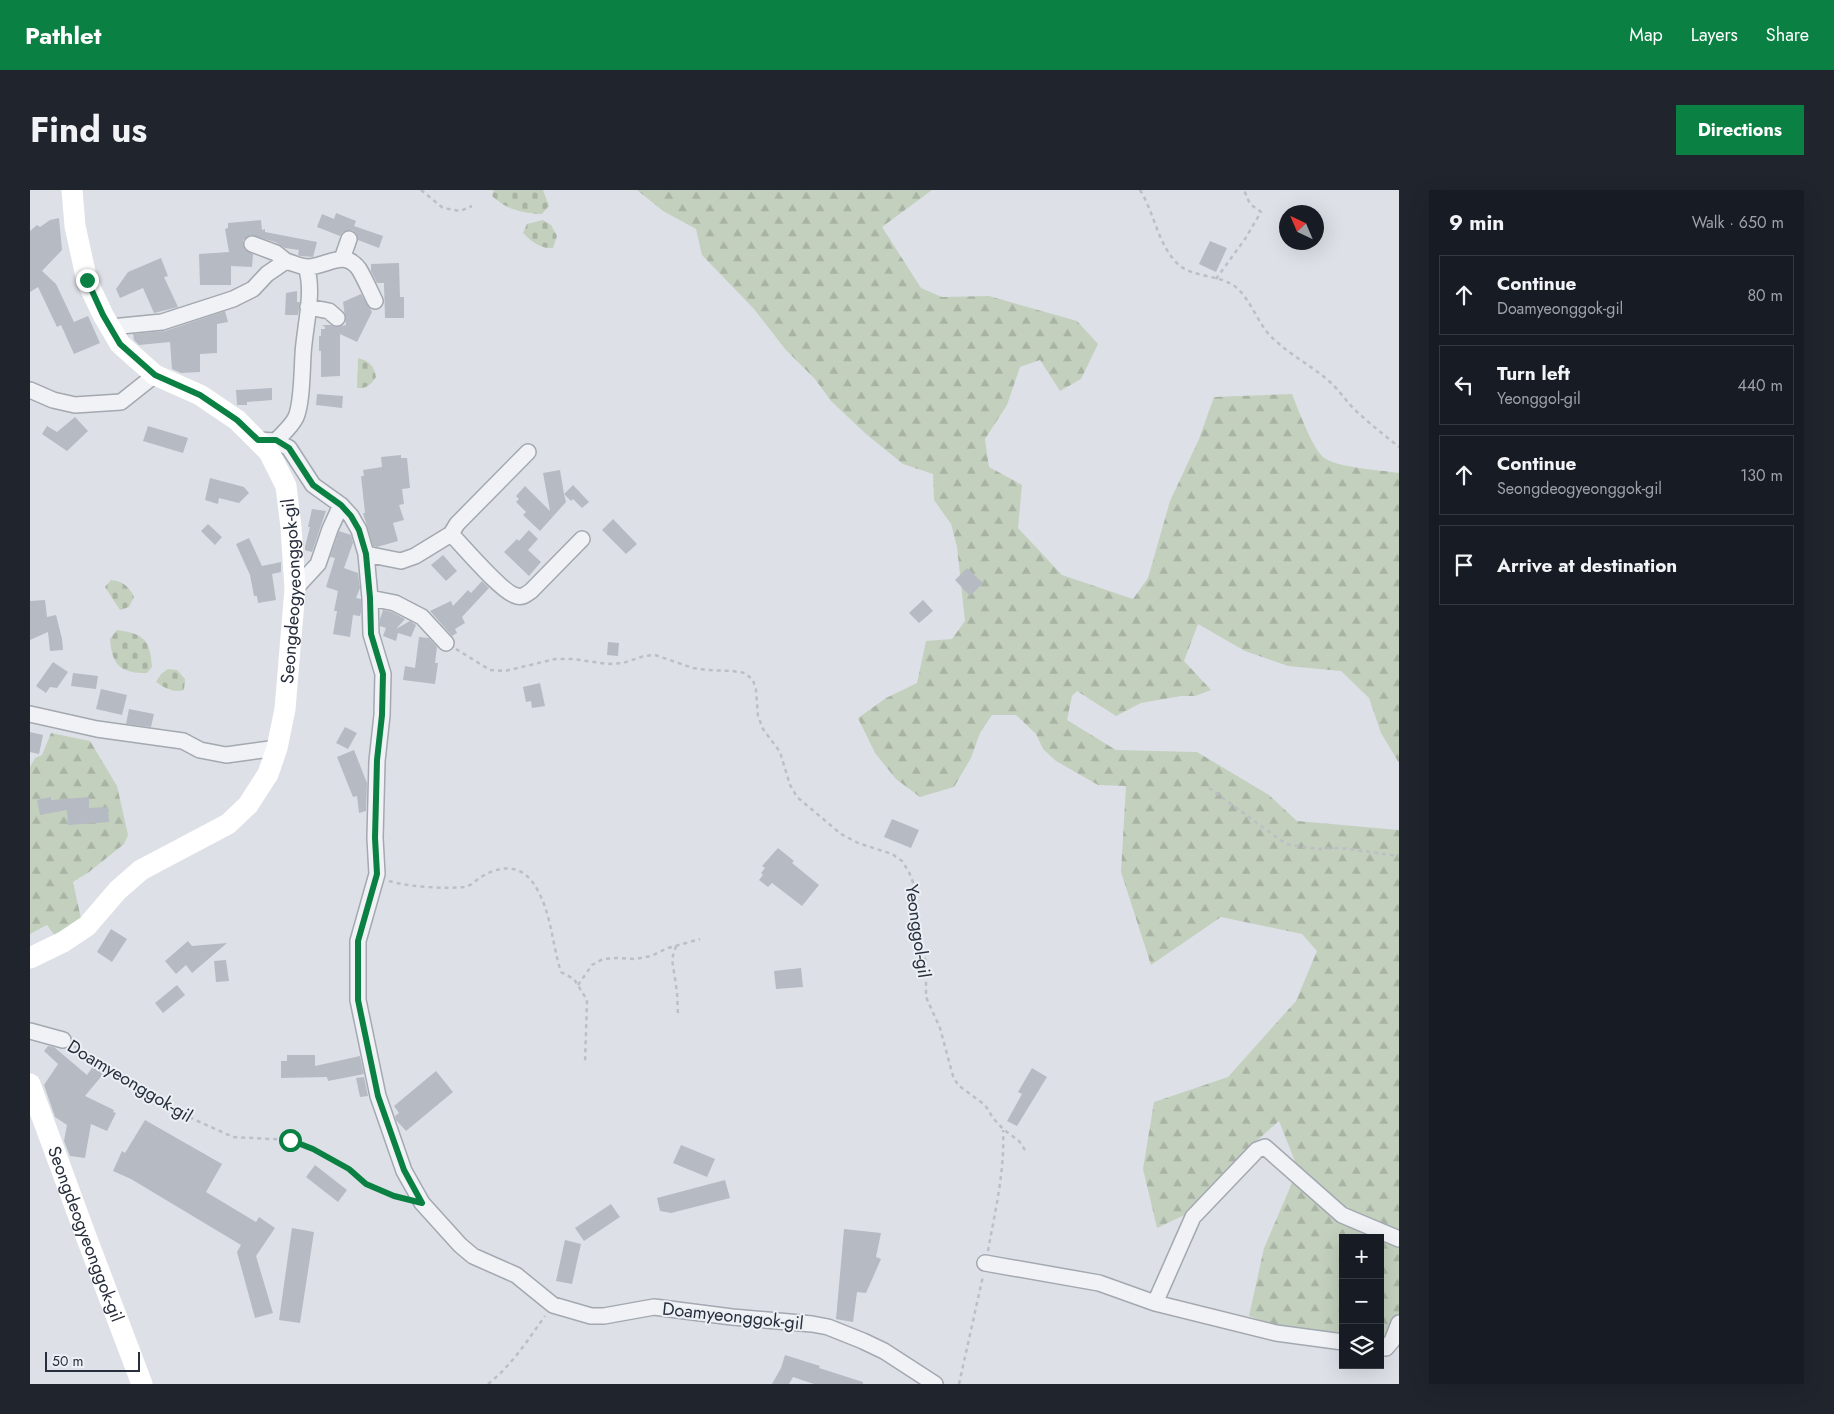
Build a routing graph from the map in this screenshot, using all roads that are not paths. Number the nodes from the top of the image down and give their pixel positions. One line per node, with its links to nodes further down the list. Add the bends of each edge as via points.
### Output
1 (72, 190): 10 (main road, Seongdeogyeonggok-gil, via 75,226 87,280)
2 (349, 239): 4 (street)
3 (252, 244): 5 (street)
4 (342, 259): 6 (street); 7 (street, via 358,269)
5 (286, 260): 6 (street); 10 (street, via 252,289 233,299 162,322)
6 (306, 267): 8 (street)
7 (375, 301)
8 (308, 307): 9 (street, via 329,311); 13 (street, via 296,417)
9 (337, 318)
10 (111, 327): 11 (main road, Seongdeogyeonggok-gil, via 120,344)
11 (155, 375): 12 (street, via 121,402 75,405); 13 (main road, Seongdeogyeonggok-gil, via 200,395)
12 (30, 390)
13 (267, 440): 15 (street, via 289,448 313,485); 19 (main road, Seongdeogyeonggok-gil, via 286,486)
14 (528, 452): 16 (street)
15 (341, 505): 18 (street, via 359,530); 19 (street, via 318,564)
16 (451, 534): 17 (street, via 503,588 516,596 531,591); 18 (street, via 401,561)
17 (582, 539)
18 (366, 554): 20 (street)
19 (295, 589): 23 (main road, Seongdeogyeonggok-gil, via 286,709)
20 (370, 598): 21 (street, via 395,603 422,617); 35 (street, Doamyeonggok-gil, via 371,634 383,674 382,715 377,760 377,874 358,941 358,1000 384,1115 404,1170 422,1203 460,1246 473,1256 516,1275 553,1305 591,1316 654,1307 828,1327 884,1351)
21 (446, 643)
22 (30, 714): 23 (street, via 97,729 183,741 200,750 226,755)
23 (277, 748): 24 (main road, Seongdeogyeonggok-gil, via 268,774 248,805 228,824 141,870 118,890 87,926)
24 (30, 958)
25 (30, 1031): 26 (street, Doamyeonggok-gil)
26 (62, 1040)
27 (30, 1084): 34 (main road, Seongdeogyeonggok-gil)
28 (1399, 1239): 30 (street, via 1342,1215 1265,1146 1257,1150 1192,1218)
29 (985, 1263): 30 (street, via 1099,1283)
30 (1155, 1303): 32 (street, via 1276,1333)
31 (1399, 1324): 33 (street, via 1392,1341)
32 (1339, 1341)
33 (1384, 1348)
34 (142, 1384)
35 (935, 1384)

